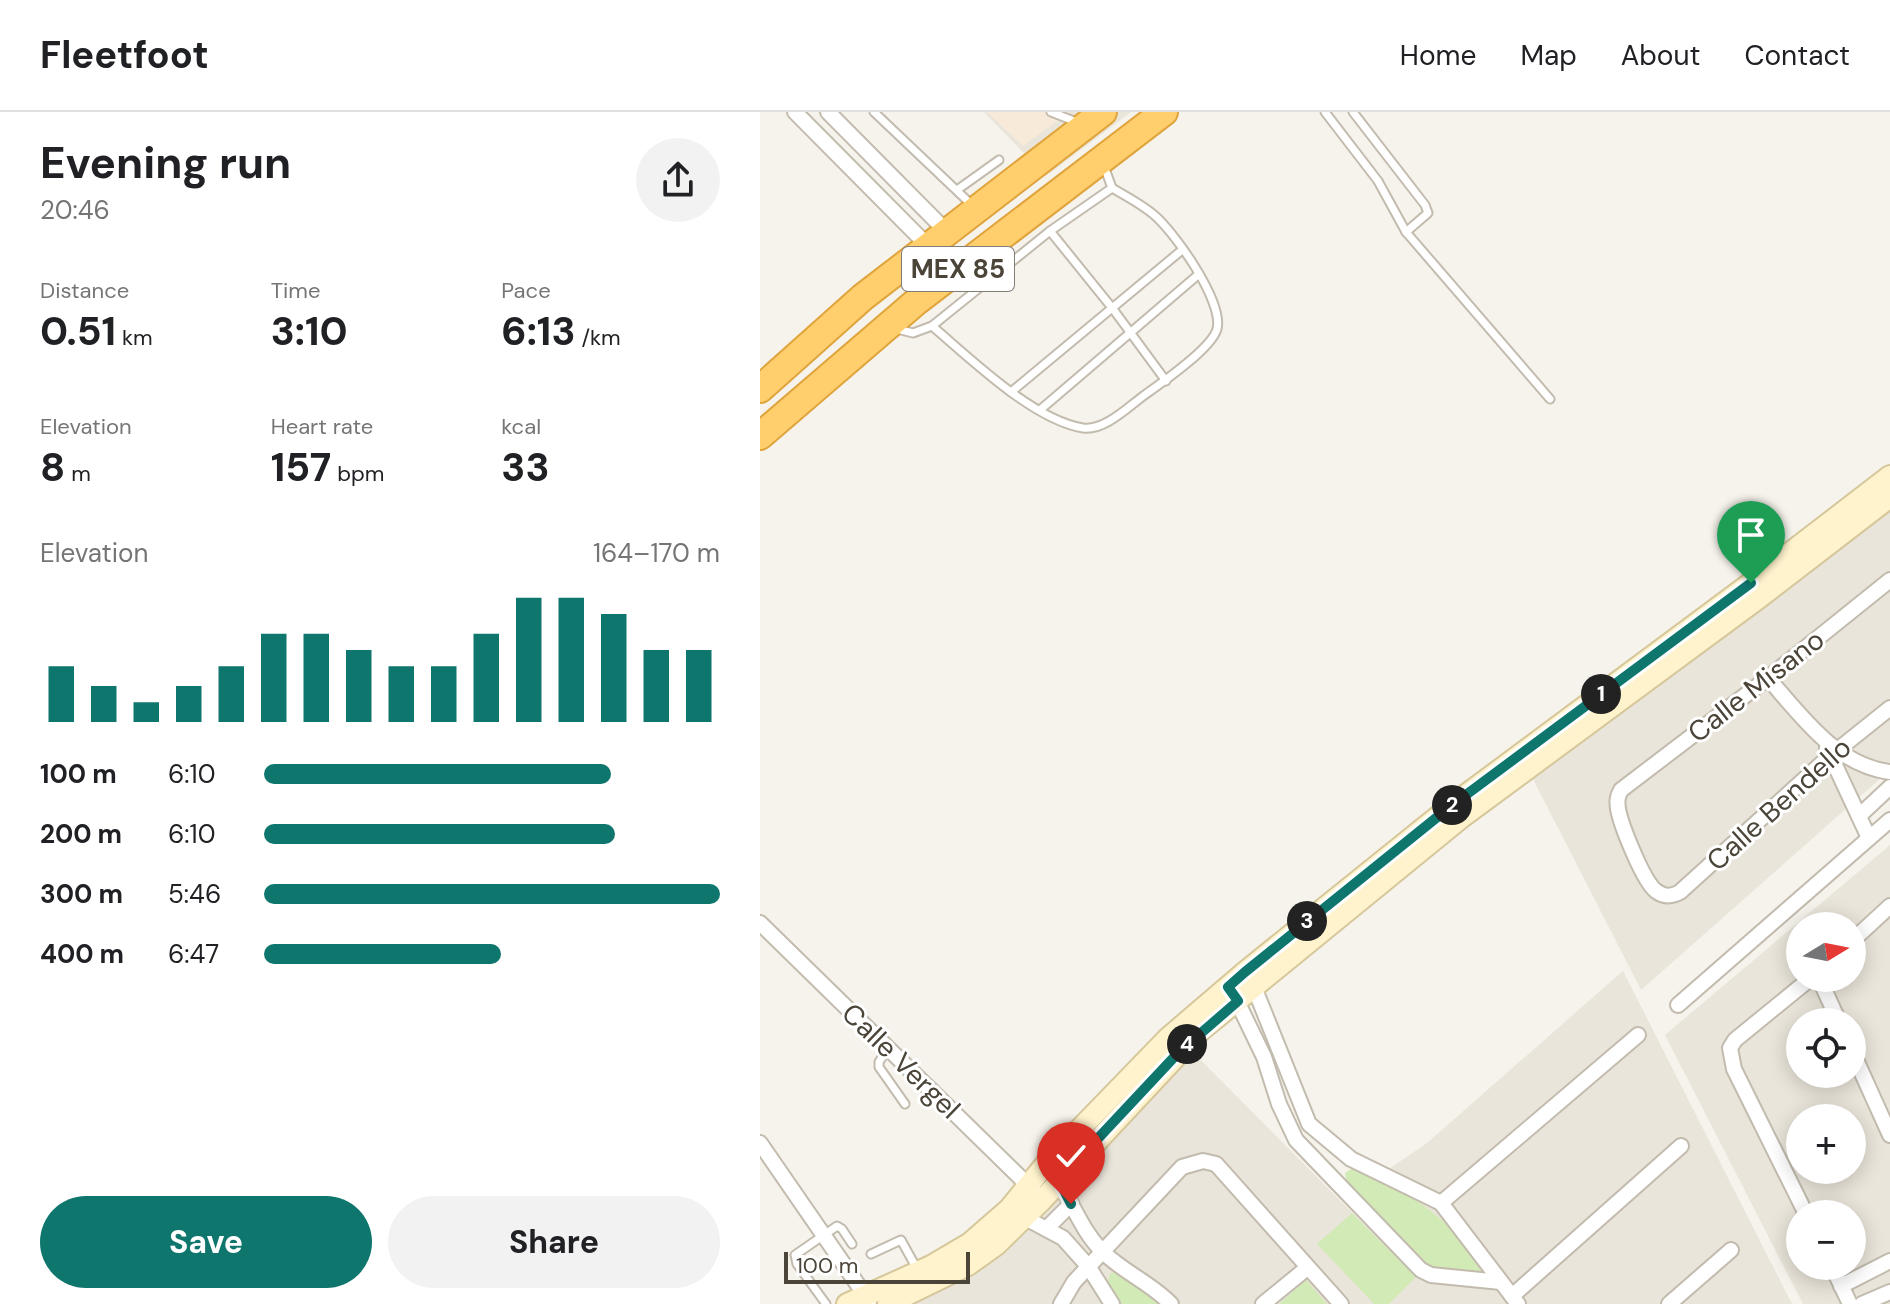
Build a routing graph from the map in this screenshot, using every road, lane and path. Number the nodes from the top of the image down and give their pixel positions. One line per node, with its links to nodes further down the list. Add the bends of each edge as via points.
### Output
1 (795, 112): 16 (street)
2 (828, 112): 16 (street)
3 (874, 112): 12 (lane)
4 (1051, 112): 8 (lane)
5 (1164, 112): 9 (highway, MEX 85)
6 (1325, 112): 15 (lane, via 1378,181)
7 (1353, 112): 15 (lane, via 1425,205 1428,213)
8 (1094, 119): 13 (highway, MEX 85)
9 (1102, 159): 11 (lane); 20 (highway, MEX 85)
10 (999, 160): 12 (lane)
11 (1112, 188): 14 (lane); 17 (lane, via 1156,216)
12 (957, 190): 13 (lane)
13 (976, 209): 16 (highway, MEX 85)
14 (1050, 231): 19 (lane); 21 (lane)
15 (1406, 232): 26 (lane)
16 (937, 238): 24 (highway, MEX 85)
17 (1182, 250): 18 (lane); 19 (lane)
18 (1199, 274): 22 (lane); 23 (lane, via 1219,319 1217,332)
19 (1113, 309): 22 (lane); 25 (lane)
20 (887, 326): 21 (lane, via 913,333); 28 (highway, MEX 85)
21 (932, 326): 25 (lane)
22 (1128, 332): 23 (lane); 27 (lane)
23 (1166, 381): 27 (lane, via 1105,423 1086,428)
24 (760, 389)
25 (1011, 392): 27 (lane)
26 (1550, 399)
27 (1040, 410)
28 (760, 436)
29 (1890, 476): 44 (street, via 1451,806)
30 (1890, 497): 44 (street)
31 (1890, 580): 32 (street, Calle Misano)
32 (1768, 678): 34 (street); 40 (street, Calle Misano, via 1618,796 1619,814 1648,882)
33 (1890, 708): 34 (street, Calle Bendello)
34 (1831, 750): 35 (street); 37 (street); 40 (street, Calle Bendello, via 1680,892)
35 (1890, 772)
36 (1890, 787): 37 (street)
37 (1859, 816): 39 (street)
38 (1890, 820): 39 (street)
39 (1869, 838): 47 (street)
40 (1667, 896)
41 (1890, 906): 43 (street)
42 (760, 923): 49 (street, Calle Vergel)
43 (1866, 928)
44 (1250, 979): 46 (street); 55 (street, via 1309,1124)
45 (1794, 992): 59 (street, via 1730,1048 1734,1069)
46 (1233, 994): 56 (street); 57 (street, via 1264,1057 1287,1125)
47 (1678, 1005)
48 (1638, 1035): 60 (street)
49 (888, 1048): 51 (lane, via 879,1067); 58 (street, Calle Vergel)
50 (1866, 1082): 52 (street)
51 (905, 1104)
52 (1890, 1135)
53 (760, 1143): 65 (street)
54 (1681, 1146): 80 (street)
55 (1351, 1159): 57 (street); 60 (street)
56 (1052, 1173): 58 (street); 61 (street)
57 (1336, 1179): 76 (street, via 1421,1270)
58 (1035, 1192): 62 (street)
59 (1799, 1200)
60 (1441, 1203): 76 (street)
61 (1071, 1204): 63 (street); 64 (street)
62 (1017, 1213): 64 (street); 74 (street); 83 (street, via 968,1265)
63 (1081, 1221): 66 (street); 69 (street)
64 (1046, 1229): 66 (street)
65 (823, 1235): 67 (lane, via 837,1226); 79 (street); 81 (lane, via 795,1257)
66 (1063, 1238): 72 (street)
67 (852, 1244)
68 (1731, 1250): 89 (street)
69 (1102, 1251): 72 (street); 73 (street, via 1182,1167 1210,1161); 86 (street)
70 (871, 1254): 74 (lane, via 901,1240)
71 (1890, 1261): 77 (street)
72 (1088, 1266): 84 (street); 85 (street)
73 (1307, 1268): 87 (street); 88 (street)
74 (917, 1271): 79 (street)
75 (1838, 1280): 77 (street)
76 (1501, 1282): 80 (street)
77 (1841, 1286): 90 (street)
78 (1890, 1292): 91 (street)
79 (869, 1299): 82 (street)
80 (1515, 1300)
81 (826, 1304)
82 (847, 1304)
83 (888, 1304)
84 (1061, 1304)
85 (1112, 1304)
86 (1171, 1304)
87 (1263, 1304)
88 (1341, 1304)
89 (1669, 1304)
90 (1850, 1304)
91 (1862, 1304)

